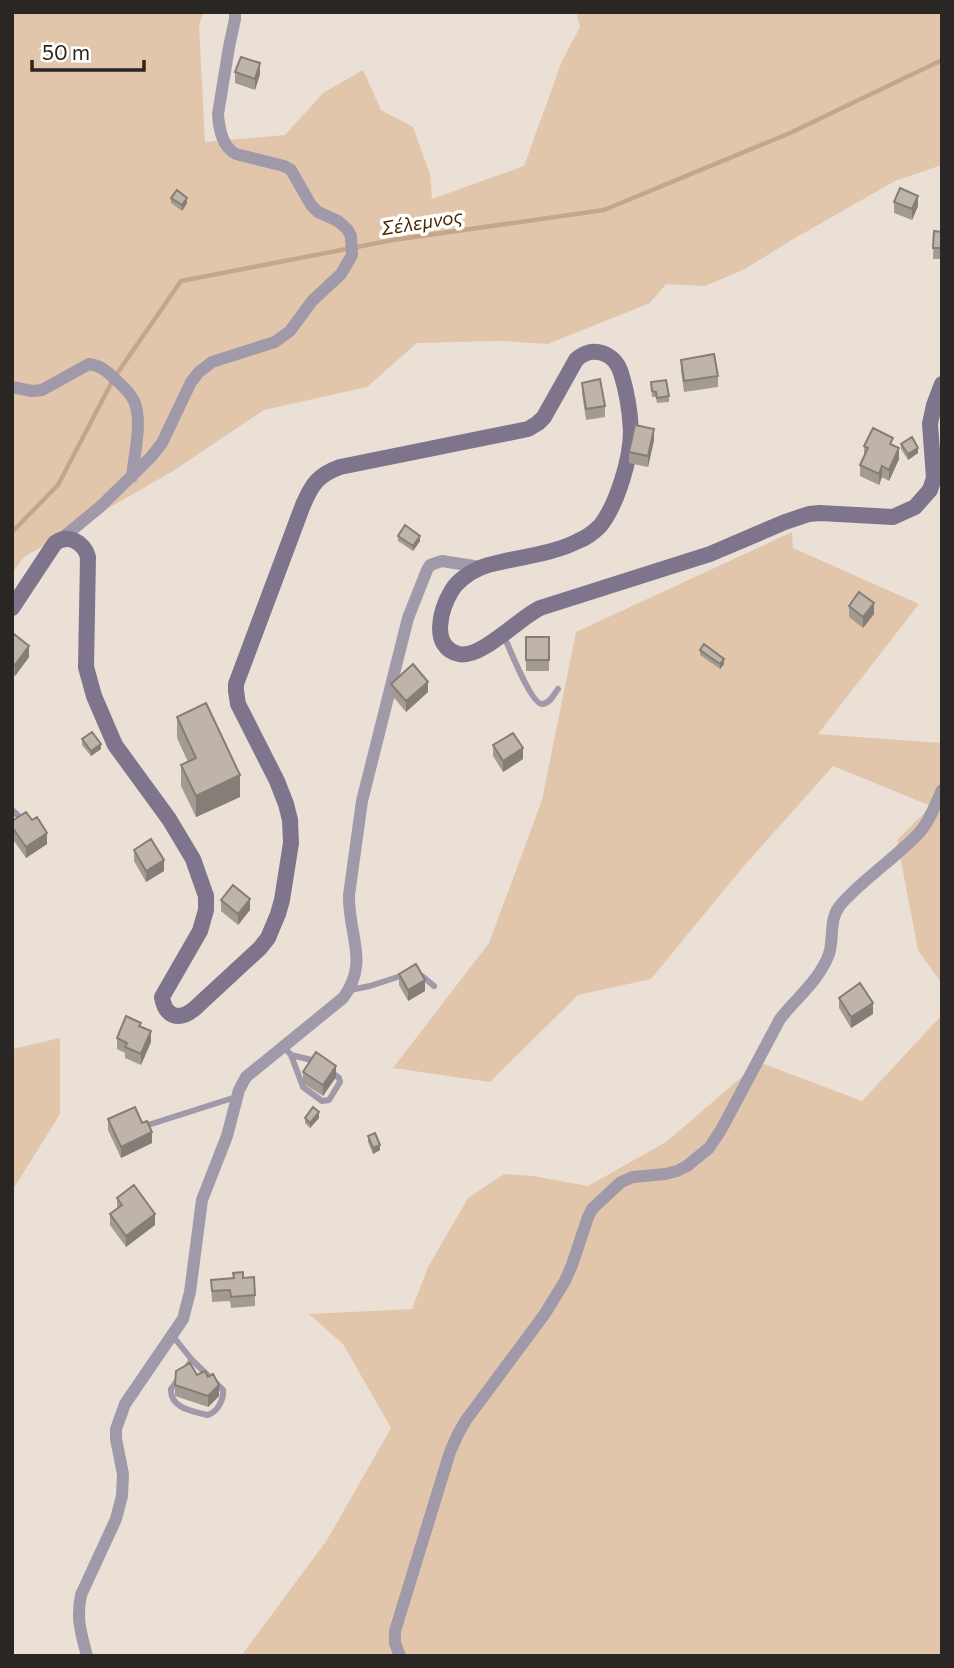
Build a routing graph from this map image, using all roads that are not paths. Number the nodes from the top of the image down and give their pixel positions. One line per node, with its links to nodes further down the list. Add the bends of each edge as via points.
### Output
1 (235, 12): 5 (street, via 218,114 225,146 236,154 291,170 311,205 348,229 352,255 290,331 275,342 212,362 199,372 162,443)
2 (942, 384): 4 (main road)
3 (12, 387): 5 (street, via 42,390 89,364 103,369 123,386 137,412)
4 (936, 413): 9 (main road, via 930,491 904,513 893,517 820,513 799,517 710,554 540,607)
5 (132, 477): 6 (street)
6 (61, 539): 7 (main road, via 82,544 88,557 86,667 94,696 115,745 193,859 206,896 200,931 162,997 168,1012 180,1016 194,1009 260,948 282,900 290,820 277,781 238,704 236,684 311,487 326,472 340,467 527,429 544,417 581,355 599,352 611,357 619,366 628,399 631,433 623,474 601,525 560,548); 8 (main road)
7 (480, 567): 9 (main road, via 452,590 440,618 442,638 456,653 468,654); 15 (street, via 442,561 430,565 408,618 362,801 349,895 357,970)
8 (12, 608)
9 (503, 634): 10 (lane, via 537,703 546,703)
10 (558, 688)
11 (942, 790): 22 (street, via 919,832 840,905 821,969 780,1019 709,1148 677,1171 621,1182 592,1209 565,1281 466,1420 450,1452 395,1631)
12 (12, 810): 13 (lane)
13 (22, 819)
14 (434, 986): 15 (lane, via 410,973)
15 (348, 990): 16 (street)
16 (287, 1051): 16 (lane, via 303,1087 322,1101 329,1100 339,1078 316,1061); 17 (street, via 246,1077)
17 (236, 1097): 18 (lane); 19 (street, via 227,1136 202,1199 183,1319)
18 (148, 1125)
19 (172, 1335): 20 (lane); 21 (street, via 125,1404 116,1429 122,1496 116,1520 81,1595 78,1620)
20 (192, 1360): 20 (lane, via 223,1390 211,1415 180,1406 170,1394)
21 (87, 1656)
22 (400, 1656)

